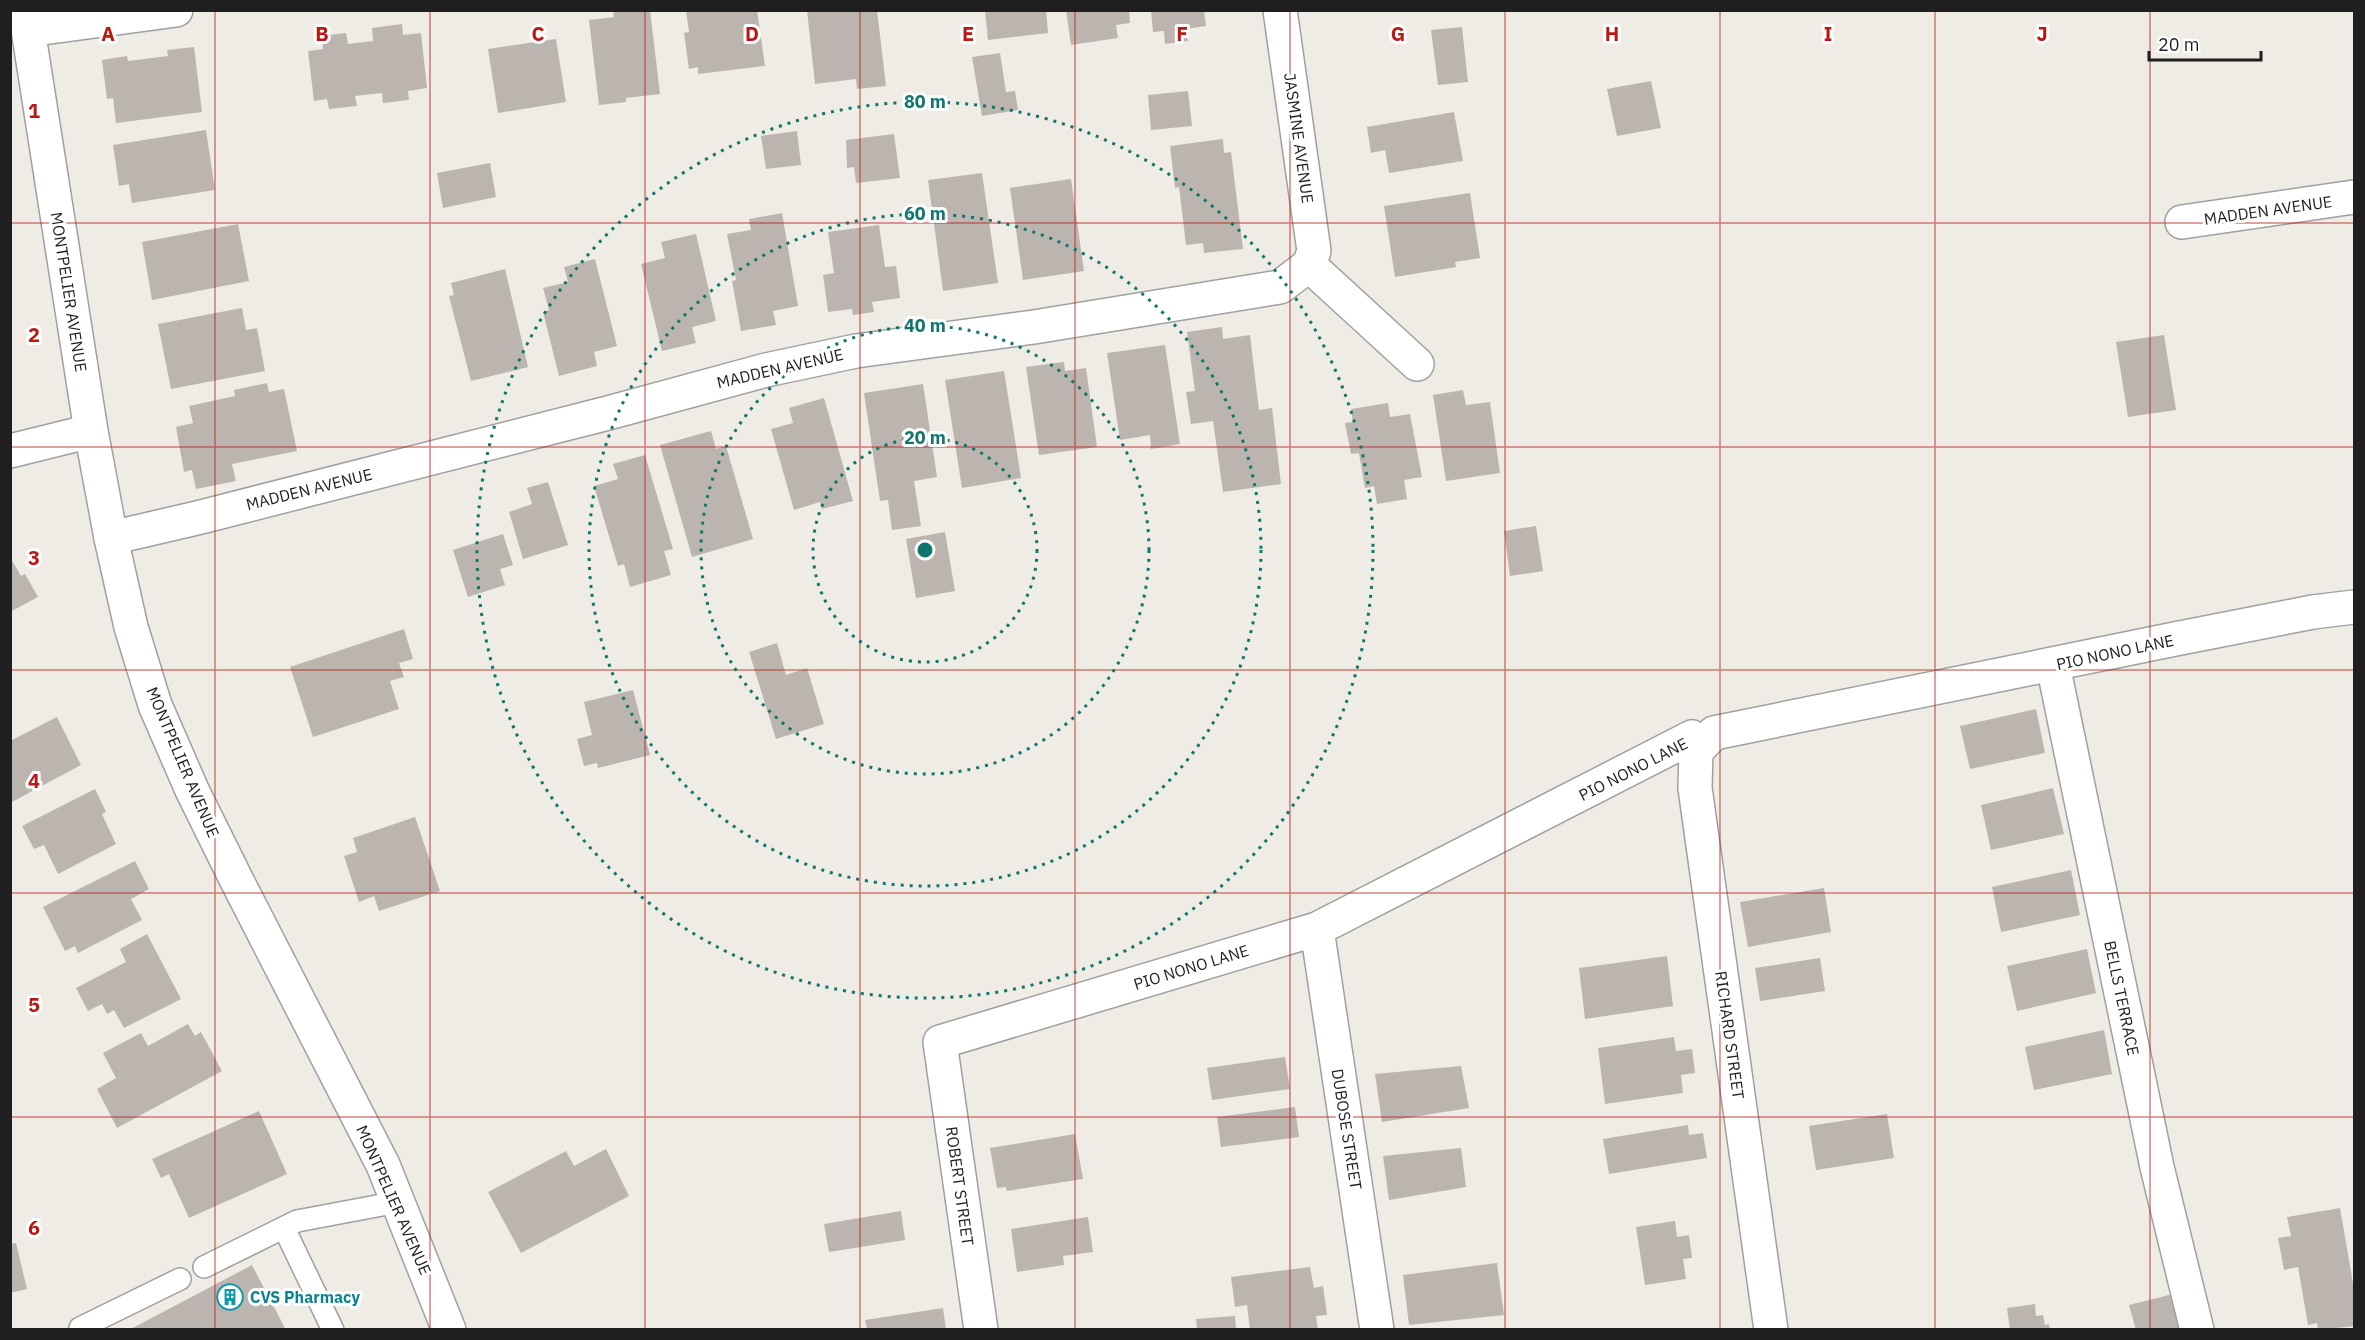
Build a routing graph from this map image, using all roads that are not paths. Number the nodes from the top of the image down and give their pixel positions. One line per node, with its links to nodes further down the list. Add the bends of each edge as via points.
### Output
1 (176, 10): 3 (street)
2 (1280, 10): 6 (street, JASMINE AVENUE, via 1314,251)
3 (26, 20): 8 (street, MONTPELIER AVENUE)
4 (2355, 197): 5 (street, MADDEN AVENUE)
5 (2182, 222)
6 (1309, 264): 7 (street); 10 (street, MADDEN AVENUE, via 1280,287 856,351 766,370)
7 (1417, 364)
8 (91, 431): 9 (street); 10 (street, MONTPELIER AVENUE)
9 (10, 451)
10 (111, 538): 16 (street, MONTPELIER AVENUE, via 131,627 155,705 237,881 383,1165)
11 (2355, 607): 12 (street, PIO NONO LANE, via 2313,612)
12 (2053, 665): 13 (street, PIO NONO LANE, via 1714,733); 26 (street, BELLS TERRACE, via 2157,1167)
13 (1703, 744): 14 (street, PIO NONO LANE, via 1692,737); 25 (street, RICHARD STREET, via 1696,751 1695,788)
14 (1317, 930): 15 (street, PIO NONO LANE); 24 (street, DUBOSE STREET)
15 (940, 1042): 23 (street, ROBERT STREET)
16 (398, 1202): 17 (lane, via 297,1221); 22 (street, MONTPELIER AVENUE)
17 (284, 1228): 18 (lane); 21 (lane)
18 (204, 1267)
19 (180, 1279): 20 (lane)
20 (81, 1329)
21 (333, 1329)
22 (449, 1329)
23 (981, 1329)
24 (1377, 1329)
25 (1770, 1329)
26 (2197, 1329)

